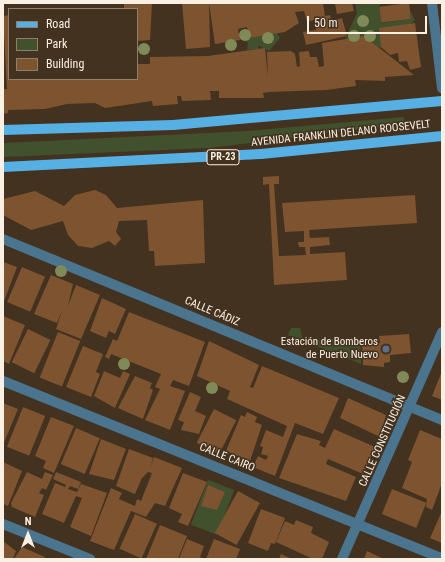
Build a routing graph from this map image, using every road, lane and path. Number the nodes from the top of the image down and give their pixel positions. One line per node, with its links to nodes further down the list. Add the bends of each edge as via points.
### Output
1 (432, 3): 2 (street)
2 (442, 88)
3 (442, 101): 4 (main road, AVENIDA FRANKLIN DELANO ROOSEVELT, via 173,125)
4 (3, 130)
5 (442, 136): 6 (main road, AVENIDA FRANKLIN DELANO ROOSEVELT / PR-23, via 261,154)
6 (3, 167)
7 (3, 238): 10 (street, CALLE CÁDIZ)
8 (442, 332): 10 (street, CALLE CONSTITUCIÓN)
9 (3, 381): 13 (street, CALLE CAIRO)
10 (411, 407): 11 (street, CALLE CÁDIZ); 13 (street, CALLE CONSTITUCIÓN)
11 (442, 420)
12 (3, 524): 15 (street)
13 (358, 524): 14 (street, CALLE CAIRO); 16 (street, CALLE CONSTITUCIÓN)
14 (442, 558)
15 (90, 559)
16 (342, 559)

